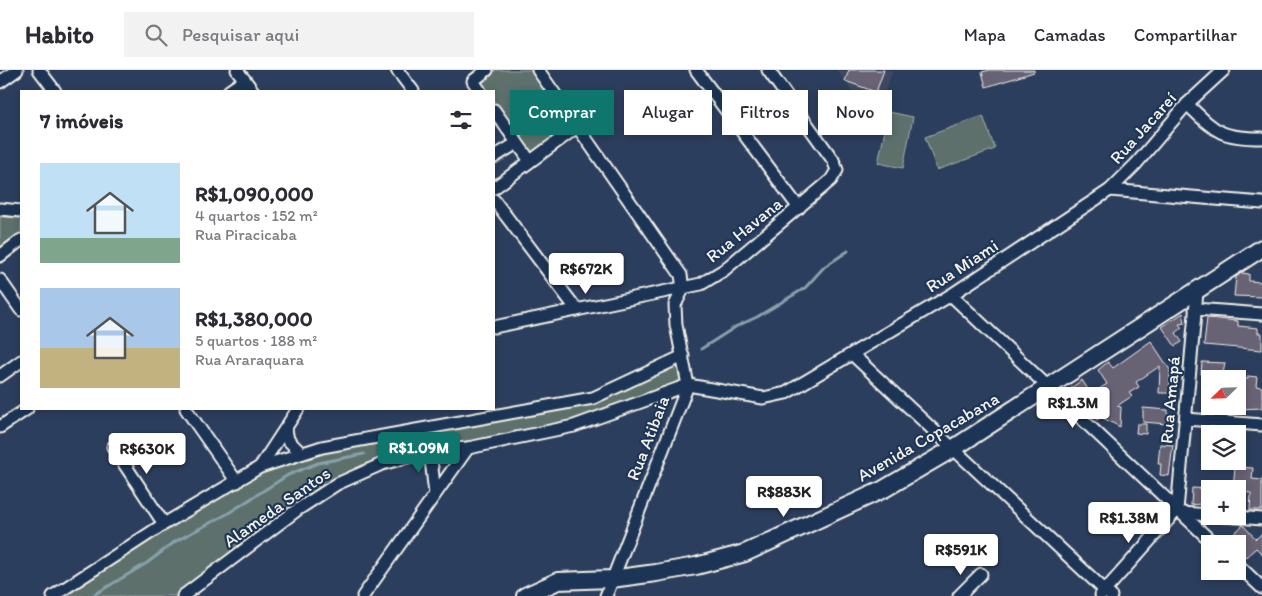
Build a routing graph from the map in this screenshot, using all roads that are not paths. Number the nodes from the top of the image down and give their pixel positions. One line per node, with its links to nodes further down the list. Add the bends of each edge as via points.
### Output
1 (17, 70): 11 (street)
2 (39, 70): 12 (street)
3 (237, 70): 10 (street)
4 (397, 70): 15 (street)
5 (487, 70): 16 (street, via 472,80)
6 (538, 70): 17 (street)
7 (696, 70): 30 (street)
8 (768, 70): 30 (street, Rua Havana, via 837,170 831,180)
9 (1224, 70): 18 (street, Rua Jacareí)
10 (245, 80): 13 (street); 14 (street)
11 (0, 82)
12 (54, 90)
13 (230, 90)
14 (252, 90)
15 (412, 90)
16 (479, 90)
17 (552, 90)
18 (1187, 104): 22 (street, via 1213,130 1237,138); 27 (street, Rua Jacareí)
19 (495, 111): 23 (street)
20 (566, 135): 25 (street)
21 (583, 135): 37 (street, via 681,275)
22 (1262, 138)
23 (517, 143): 24 (street); 25 (street)
24 (495, 156)
25 (530, 162): 26 (street)
26 (495, 187)
27 (1110, 190): 29 (street); 39 (street, Rua Miami)
28 (495, 201): 42 (street)
29 (1262, 203)
30 (799, 208): 37 (street, Rua Havana, via 724,270 701,284)
31 (0, 209): 32 (street)
32 (20, 211)
33 (20, 241): 35 (street)
34 (1262, 248): 38 (street, Avenida Copacabana)
35 (0, 256)
36 (0, 280): 40 (street)
37 (683, 289): 42 (street, Rua Havana); 46 (street, Rua Atibaia, via 675,305)
38 (1197, 292): 41 (street, Rua Amapá); 50 (street, Avenida Copacabana)
39 (950, 295): 45 (street, Rua Miami); 50 (street)
40 (20, 309)
41 (1195, 309): 43 (street); 54 (street, Rua Amapá)
42 (577, 310): 44 (street, Rua Havana)
43 (1262, 314)
44 (495, 327)
45 (853, 355): 49 (street, Rua Miami, via 786,393 763,398); 60 (street)
46 (683, 356): 49 (street, Rua Atibaia); 62 (street, via 593,398)
47 (20, 362): 48 (street)
48 (0, 376)
49 (688, 385): 59 (street, Alameda Santos, via 574,426); 74 (street, Rua Atibaia)
50 (1048, 388): 60 (street, Avenida Copacabana); 66 (street)
51 (26, 410): 56 (street)
52 (187, 410): 64 (street)
53 (297, 410): 57 (street)
54 (1186, 419): 55 (street); 66 (street, Rua Amapá)
55 (1262, 425)
56 (0, 428)
57 (286, 430): 62 (street, via 288,440); 63 (street)
58 (113, 447): 70 (street)
59 (468, 448): 61 (street, Alameda Santos); 65 (street)
60 (954, 448): 74 (street, Avenida Copacabana, via 884,489 744,553 696,566); 76 (street)
61 (430, 451): 65 (street); 78 (street, Alameda Santos, via 382,464 338,484 297,510)
62 (301, 453): 63 (street)
63 (260, 466): 64 (street)
64 (237, 482): 70 (street)
65 (435, 494): 79 (street)
66 (1179, 512): 67 (street); 71 (street); 76 (street)
67 (1201, 514)
68 (1246, 518): 69 (street)
69 (1262, 519)
70 (164, 524): 77 (street)
71 (1204, 535)
72 (1246, 573): 75 (street)
73 (981, 574): 82 (street)
74 (612, 579): 80 (street, Avenida Copacabana, via 558,581); 81 (street, Rua Atibaia)
75 (1262, 588)
76 (1105, 594)
77 (53, 596)
78 (183, 596)
79 (363, 596)
80 (525, 596)
81 (606, 596)
82 (959, 596)

